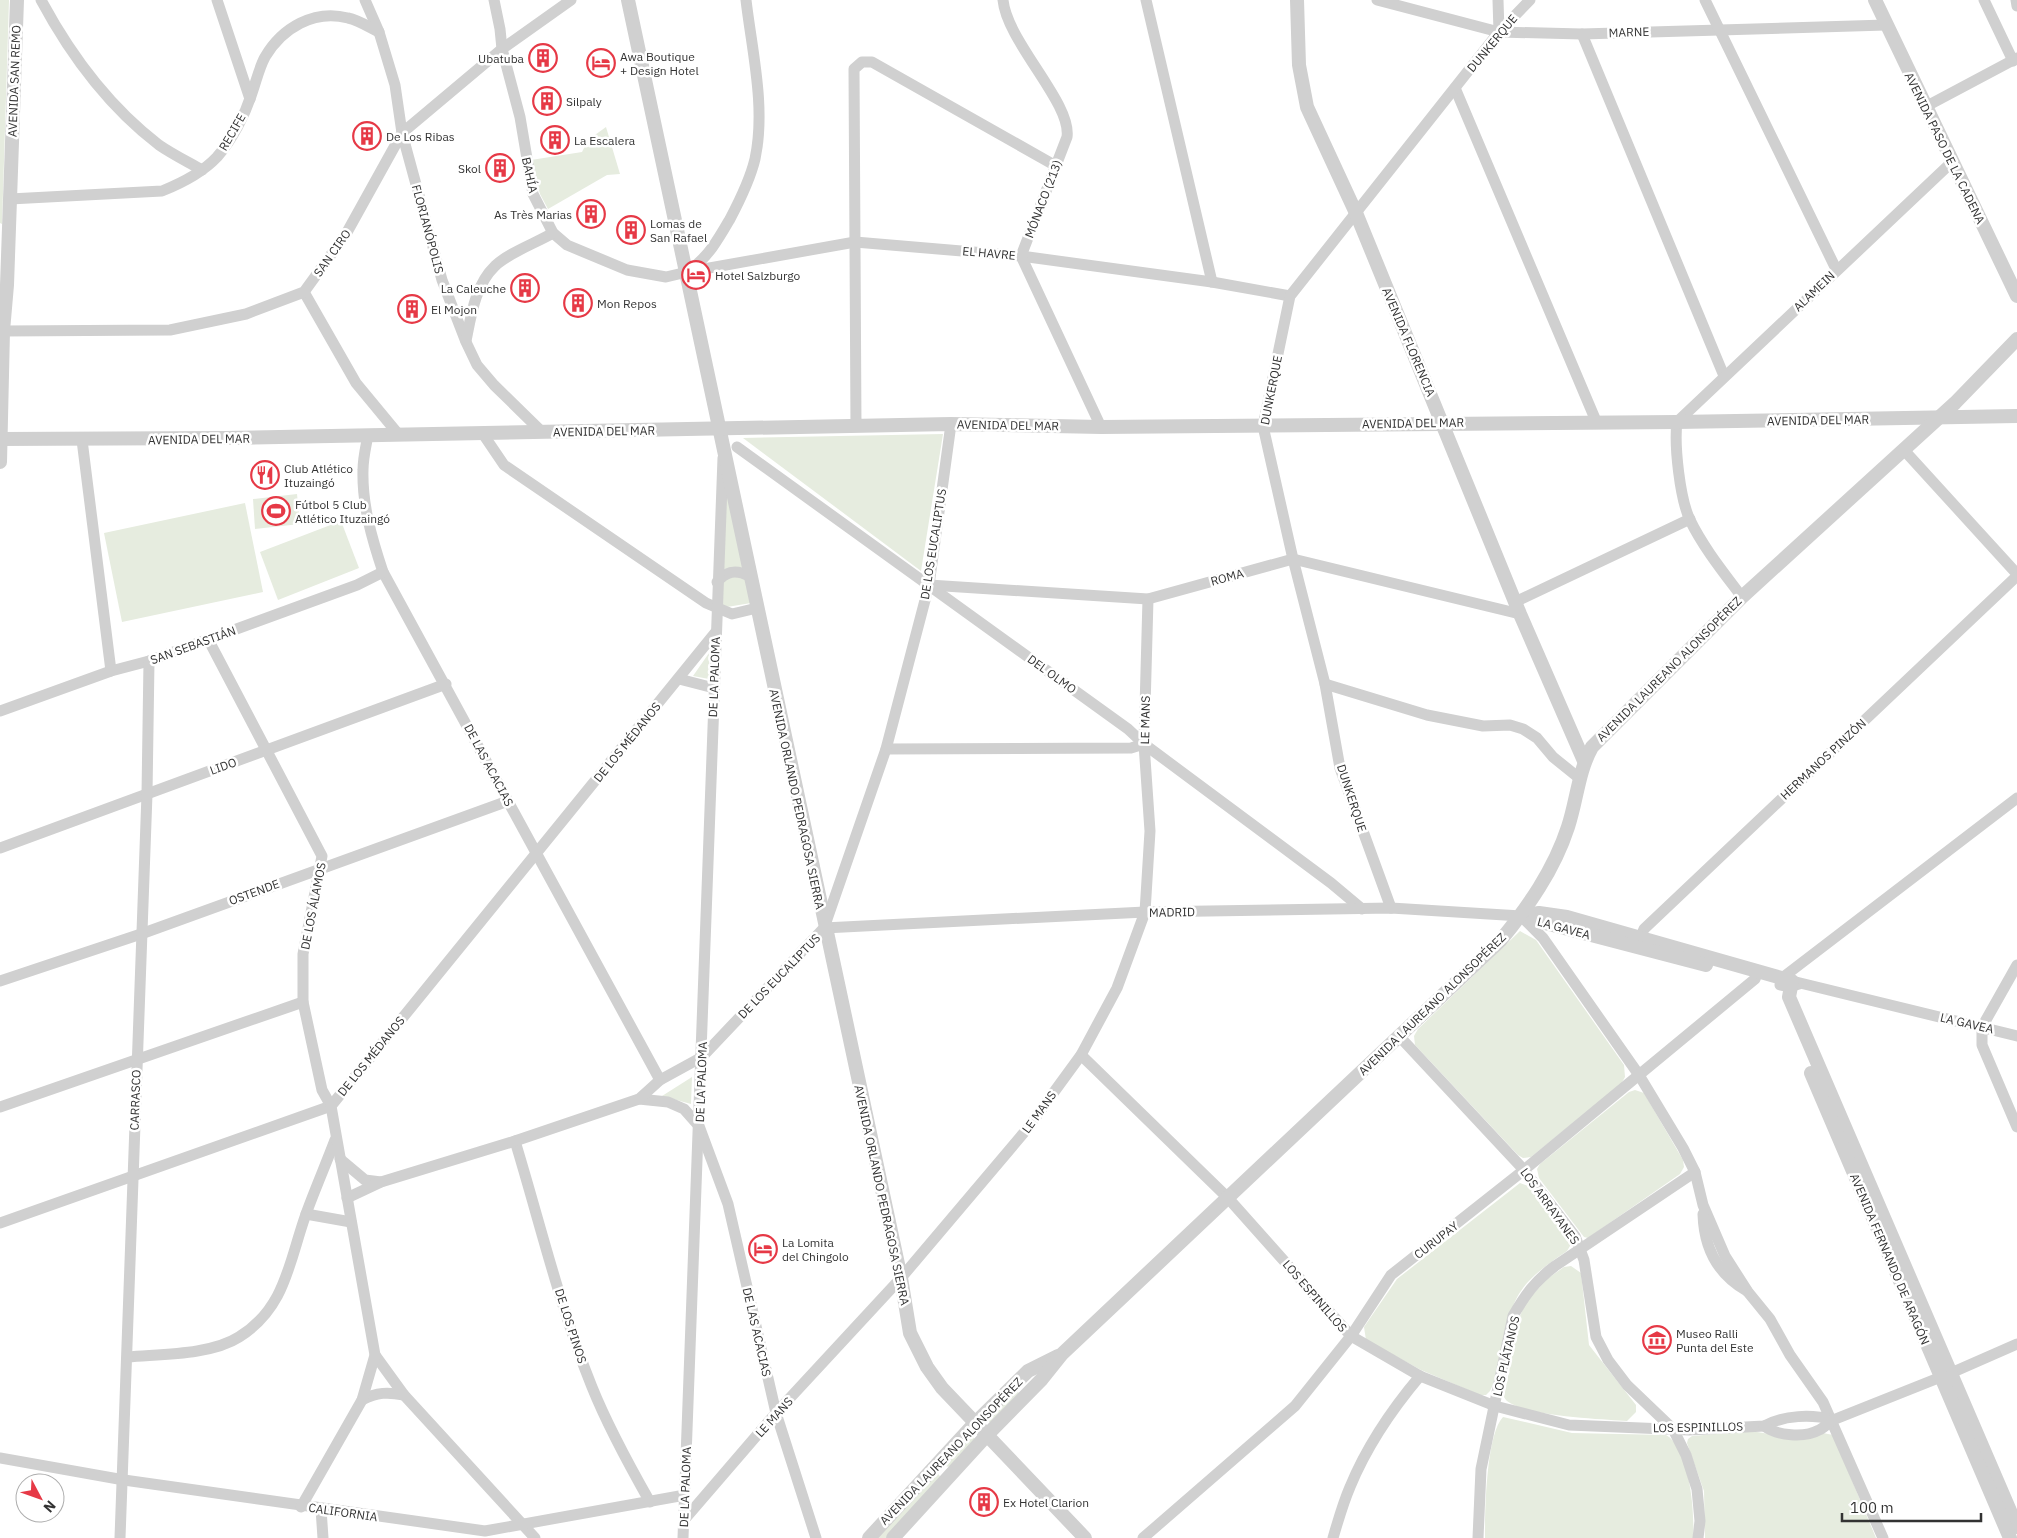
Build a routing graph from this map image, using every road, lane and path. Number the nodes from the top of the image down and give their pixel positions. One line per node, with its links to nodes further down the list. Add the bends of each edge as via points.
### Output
1 (17, 0): 35 (street, AVENIDA SAN REMO)
2 (41, 0): 34 (street, via 73,55 111,103 160,145)
3 (217, 0): 29 (street)
4 (365, 0): 23 (street, FLORIANÓPOLIS)
5 (494, 0): 26 (street, BAHÍA)
6 (571, 0): 26 (street, SAN CIRO)
7 (628, 0): 42 (street, AVENIDA ORLANDO PEDRAGOSA SIERRA)
8 (746, 0): 42 (street, via 760,115 755,160 741,198 722,234 701,262)
9 (1146, 0): 43 (street)
10 (1297, 0): 36 (street, AVENIDA FLORENCIA, via 1298,65 1308,107)
11 (1377, 0): 19 (street, MARNE)
12 (1498, 0): 24 (street)
13 (1530, 0): 24 (street, DUNKERQUE)
14 (1705, 0): 22 (street)
15 (1875, 0): 21 (street, AVENIDA PASO DE LA CADENA)
16 (1984, 0): 27 (street)
17 (2016, 0): 20 (street)
18 (1005, 1): 33 (street, MÓNACO (213), via 1007,21 1061,110 1068,128)
19 (1402, 3): 24 (street, MARNE)
20 (2017, 6)
21 (1886, 25): 22 (street, MARNE); 30 (street, AVENIDA PASO DE LA CADENA)
22 (1720, 29): 25 (street, MARNE); 41 (street)
23 (379, 32): 29 (street, RECIFE, via 349,18 325,14 302,21 282,35 264,58); 31 (street, FLORIANÓPOLIS, via 395,85)
24 (1498, 32): 25 (street, MARNE); 28 (street, DUNKERQUE)
25 (1582, 34): 51 (street)
26 (502, 49): 31 (street, SAN CIRO); 38 (street, BAHÍA, via 520,117 534,194)
27 (2015, 59): 30 (street)
28 (1455, 88): 36 (street, DUNKERQUE); 54 (street)
29 (250, 99): 34 (street, RECIFE, via 218,156)
30 (1925, 107): 32 (street, AVENIDA PASO DE LA CADENA)
31 (402, 133): 45 (street, SAN CIRO, via 346,234); 50 (street, FLORIANÓPOLIS, via 442,280)
32 (1952, 162): 41 (street, ALAMEIN); 47 (street, AVENIDA PASO DE LA CADENA)
33 (1056, 166): 39 (street, via 872,62 862,62 854,69); 40 (street, MÓNACO (213))
34 (202, 170): 35 (street, RECIFE, via 162,191)
35 (10, 199): 37 (street, AVENIDA SAN REMO)
36 (1356, 213): 46 (street, DUNKERQUE); 55 (street, AVENIDA FLORENCIA)
37 (4, 231): 44 (street, AVENIDA SAN REMO)
38 (553, 233): 42 (street, BAHÍA, via 567,245 627,270 666,277); 50 (street, via 495,265 481,287 471,313)
39 (855, 242): 40 (street, EL HAVRE); 42 (street, EL HAVRE); 58 (street)
40 (1021, 256): 43 (street, EL HAVRE); 60 (street)
41 (1836, 269): 51 (street, ALAMEIN)
42 (687, 272): 61 (street, AVENIDA ORLANDO PEDRAGOSA SIERRA)
43 (1212, 282): 46 (street, EL HAVRE)
44 (3, 285): 48 (street, AVENIDA SAN REMO)
45 (304, 292): 48 (street, via 246,314 170,330); 65 (street, via 356,383)
46 (1290, 296): 59 (street, DUNKERQUE)
47 (2017, 296)
48 (3, 331): 66 (street, AVENIDA SAN REMO)
49 (2017, 339): 53 (street, AVENIDA LAUREANO ALONSOPÉREZ)
50 (466, 342): 62 (street, FLORIANÓPOLIS, via 477,365)
51 (1724, 376): 56 (street, ALAMEIN)
52 (2017, 416): 53 (street, AVENIDA DEL MAR)
53 (1939, 418): 56 (street, AVENIDA DEL MAR); 69 (street, AVENIDA LAUREANO ALONSOPÉREZ)
54 (1596, 421): 55 (street, AVENIDA DEL MAR); 56 (street, AVENIDA DEL MAR)
55 (1442, 422): 59 (street, AVENIDA DEL MAR); 82 (street, AVENIDA FLORENCIA)
56 (1677, 422): 72 (street, via 1678,463)
57 (951, 424): 58 (street, AVENIDA DEL MAR); 60 (street, AVENIDA DEL MAR); 78 (street, DE LOS EUCALIPTUS)
58 (856, 426): 61 (street, AVENIDA DEL MAR)
59 (1263, 426): 60 (street, AVENIDA DEL MAR); 73 (street, DUNKERQUE)
60 (1101, 427)
61 (720, 429): 62 (street, AVENIDA DEL MAR); 70 (street, AVENIDA ORLANDO PEDRAGOSA SIERRA)
62 (542, 432): 63 (street, AVENIDA DEL MAR)
63 (483, 434): 65 (street, AVENIDA DEL MAR); 83 (street, via 504,465)
64 (368, 435): 65 (street, AVENIDA DEL MAR); 67 (street, AVENIDA DEL MAR); 74 (street, DE LAS ACACIAS, via 363,470 366,502 372,538)
65 (399, 435)
66 (0, 439): 67 (street, AVENIDA DEL MAR); 71 (street, AVENIDA SAN REMO)
67 (82, 440): 88 (street)
68 (737, 446): 78 (street, DEL OLMO)
69 (1903, 449): 75 (street); 79 (street, AVENIDA LAUREANO ALONSOPÉREZ)
70 (723, 450): 76 (street, AVENIDA ORLANDO PEDRAGOSA SIERRA); 77 (street, DE LA PALOMA)
71 (0, 462)
72 (1690, 519): 79 (street); 82 (street)
73 (1293, 559): 80 (street, ROMA); 82 (street, ROMA); 91 (street, DUNKERQUE)
74 (384, 572): 86 (street, SAN SEBASTIÁN, via 357,585); 90 (street, DE LAS ACACIAS)
75 (2017, 575): 111 (street, HERMANOS PINZÓN, via 1651,922)
76 (749, 576): 77 (street, via 743,572 728,572); 81 (street, AVENIDA ORLANDO PEDRAGOSA SIERRA)
77 (717, 582): 83 (street, DE LA PALOMA)
78 (929, 584): 80 (street, ROMA); 94 (street, DEL OLMO); 95 (street, DE LOS EUCALIPTUS)
79 (1742, 597): 97 (street, AVENIDA LAUREANO ALONSOPÉREZ, via 1603,734)
80 (1148, 599): 94 (street, LE MANS)
81 (757, 608): 84 (street); 109 (street, AVENIDA ORLANDO PEDRAGOSA SIERRA)
82 (1518, 608): 97 (street, AVENIDA FLORENCIA)
83 (717, 609): 84 (street); 85 (street, DE LA PALOMA)
84 (732, 614): 85 (street, DE LA PALOMA)
85 (715, 629): 89 (street, DE LOS MÉDANOS); 92 (street, DE LA PALOMA)
86 (208, 639): 87 (street, SAN SEBASTIÁN); 96 (street, DE LOS ÁLAMOS)
87 (149, 661): 88 (street, SAN SEBASTIÁN); 99 (street, CARRASCO)
88 (111, 671): 93 (street, SAN SEBASTIÁN)
89 (679, 679): 92 (street); 103 (street, DE LOS MÉDANOS)
90 (446, 684): 96 (street, LIDO); 101 (street, DE LAS ACACIAS)
91 (1325, 684): 98 (street, via 1427,715 1483,726 1510,725 1523,729); 105 (street, DUNKERQUE, via 1340,768)
92 (714, 688): 121 (street, DE LA PALOMA)
93 (0, 711)
94 (1144, 744): 95 (street, via 1131,748); 106 (street, DEL OLMO); 107 (street, LE MANS, via 1150,831)
95 (886, 749): 109 (street, DE LOS EUCALIPTUS)
96 (268, 750): 99 (street, LIDO); 104 (street, DE LOS ÁLAMOS, via 322,856)
97 (1584, 761): 98 (street, AVENIDA LAUREANO ALONSOPÉREZ)
98 (1579, 778): 108 (street, AVENIDA LAUREANO ALONSOPÉREZ, via 1561,848)
99 (147, 794): 102 (street, LIDO); 110 (street, CARRASCO)
100 (2017, 798): 115 (street)
101 (508, 801): 103 (street, DE LAS ACACIAS); 104 (street, OSTENDE)
102 (0, 848)
103 (537, 852): 124 (street, DE LAS ACACIAS); 126 (street, DE LOS MÉDANOS)
104 (320, 868): 110 (street, OSTENDE); 116 (street, DE LOS ÁLAMOS, via 303,954)
105 (1391, 908): 106 (street, MADRID); 108 (street, MADRID)
106 (1362, 909): 107 (street, MADRID)
107 (1145, 912): 109 (street, MADRID); 120 (street, LE MANS, via 1117,988)
108 (1521, 916): 111 (street, LA GAVEA); 118 (street, AVENIDA LAUREANO ALONSOPÉREZ, via 1500,941); 123 (street, via 1543,938)
109 (824, 928): 121 (street, DE LOS EUCALIPTUS); 143 (street, AVENIDA ORLANDO PEDRAGOSA SIERRA)
110 (141, 934): 114 (street, OSTENDE); 122 (street, CARRASCO)
111 (1638, 942): 113 (street, LA GAVEA)
112 (2017, 965): 117 (street)
113 (1757, 975): 115 (street, LA GAVEA); 123 (street, CURUPAY)
114 (0, 981)
115 (1789, 981): 117 (street, LA GAVEA); 149 (street, AVENIDA FERNANDO DE ARAGÓN, via 1780,1000)
116 (303, 1002): 122 (street); 126 (street, DE LOS ÁLAMOS, via 322,1090)
117 (1982, 1026): 119 (street, LA GAVEA); 129 (street, via 1982,1045)
118 (1399, 1036): 133 (street, LOS ARRAYANES); 138 (street, AVENIDA LAUREANO ALONSOPÉREZ)
119 (2017, 1036)
120 (1080, 1055): 138 (street, LOS ESPINILLOS); 143 (street, LE MANS, via 1027,1129)
121 (702, 1057): 124 (street, DE LOS EUCALIPTUS); 128 (street, DE LA PALOMA)
122 (137, 1060): 127 (street); 135 (street, CARRASCO)
123 (1639, 1075): 133 (street, CURUPAY); 134 (street)
124 (660, 1080): 125 (street, DE LOS EUCALIPTUS)
125 (639, 1099): 128 (street, via 668,1102 684,1109); 131 (street, DE LOS EUCALIPTUS)
126 (331, 1106): 130 (street, DE LOS MÉDANOS); 135 (street)
127 (0, 1107)
128 (699, 1126): 156 (street, DE LAS ACACIAS, via 728,1204); 166 (street, DE LA PALOMA)
129 (2017, 1127)
130 (336, 1138): 132 (street, DE LOS MÉDANOS); 139 (street)
131 (515, 1141): 136 (street, DE LOS EUCALIPTUS); 167 (street, DE LOS PINOS, via 574,1338 592,1387)
132 (340, 1158): 136 (street, via 365,1180); 137 (street, DE LOS MÉDANOS)
133 (1524, 1170): 142 (street, LOS ARRAYANES, via 1575,1236); 144 (street, CURUPAY, via 1392,1275)
134 (1696, 1172): 142 (street, LOS PLÁTANOS); 157 (street, via 1703,1205 1726,1256 1748,1292 1770,1319)
135 (132, 1175): 141 (street); 148 (street, CARRASCO)
136 (381, 1182): 137 (street, DE LOS EUCALIPTUS)
137 (347, 1198): 140 (street, DE LOS MÉDANOS)
138 (1228, 1198): 144 (street, LOS ESPINILLOS); 147 (street, AVENIDA LAUREANO ALONSOPÉREZ)
139 (306, 1214): 140 (street); 148 (street, via 284,1286 266,1313 239,1337 209,1349)
140 (351, 1222): 146 (street, DE LOS MÉDANOS)
141 (0, 1224)
142 (1581, 1249): 155 (street, LOS PLÁTANOS, via 1536,1280 1525,1294 1514,1316); 160 (street, LOS ARRAYANES, via 1596,1337 1627,1385)
143 (901, 1278): 156 (street, LE MANS); 158 (street, AVENIDA ORLANDO PEDRAGOSA SIERRA, via 910,1333 927,1367)
144 (1351, 1336): 150 (street, LOS ESPINILLOS); 181 (street, CURUPAY, via 1295,1406)
145 (2017, 1344): 149 (street, LOS ESPINILLOS)
146 (375, 1354): 152 (street); 154 (street, DE LOS MÉDANOS)
147 (1062, 1354): 151 (street, AVENIDA LAUREANO ALONSOPÉREZ, via 1028,1371); 153 (street, AVENIDA LAUREANO ALONSOPÉREZ)
148 (128, 1357): 165 (street, CARRASCO)
149 (1946, 1375): 157 (street, LOS ESPINILLOS); 172 (street, AVENIDA FERNANDO DE ARAGÓN); 186 (street, AVENIDA FERNANDO DE ARAGÓN)
150 (1420, 1376): 155 (street, LOS ESPINILLOS); 182 (street, via 1378,1436 1350,1486)
151 (1016, 1384): 153 (street); 158 (street, AVENIDA LAUREANO ALONSOPÉREZ)
152 (404, 1395): 154 (street, via 375,1393); 171 (street)
153 (1027, 1395): 161 (street, AVENIDA LAUREANO ALONSOPÉREZ)
154 (362, 1400): 168 (street, DE LOS MÉDANOS)
155 (1495, 1406): 160 (street, LOS ESPINILLOS, via 1569,1425); 183 (street, LOS PLÁTANOS, via 1481,1469)
156 (776, 1413): 170 (street, LE MANS); 177 (street, DE LAS ACACIAS)
157 (1832, 1420): 159 (street, LOS ESPINILLOS, via 1815,1415 1772,1421); 159 (street, LOS ESPINILLOS, via 1818,1431 1791,1434 1770,1431); 185 (street)
158 (975, 1423): 161 (street, AVENIDA ORLANDO PEDRAGOSA SIERRA); 163 (street, AVENIDA LAUREANO ALONSOPÉREZ)
159 (1764, 1426): 160 (street, LOS ESPINILLOS)
160 (1673, 1429): 184 (street, LOS ARRAYANES, via 1697,1489)
161 (987, 1435): 164 (street, AVENIDA LAUREANO ALONSOPÉREZ); 180 (street, AVENIDA ORLANDO PEDRAGOSA SIERRA)
162 (0, 1458): 165 (street, CALIFORNIA)
163 (938, 1462): 164 (street); 178 (street, AVENIDA LAUREANO ALONSOPÉREZ)
164 (951, 1474): 179 (street, AVENIDA LAUREANO ALONSOPÉREZ)
165 (124, 1480): 168 (street, CALIFORNIA); 173 (street, CARRASCO)
166 (685, 1495): 167 (street, CALIFORNIA); 170 (street, DE LA PALOMA)
167 (650, 1502): 171 (street, CALIFORNIA)
168 (301, 1506): 169 (street, CALIFORNIA)
169 (321, 1509): 171 (street, CALIFORNIA, via 485,1531); 174 (street)
170 (684, 1520): 176 (street, DE LA PALOMA)
171 (520, 1524): 175 (street)
172 (2017, 1528)
173 (120, 1538)
174 (323, 1538)
175 (535, 1538)
176 (683, 1538)
177 (816, 1538)
178 (869, 1538)
179 (893, 1538)
180 (1085, 1538)
181 (1143, 1538)
182 (1333, 1538)
183 (1478, 1538)
184 (1698, 1538)
185 (1883, 1538)
186 (2010, 1538)

